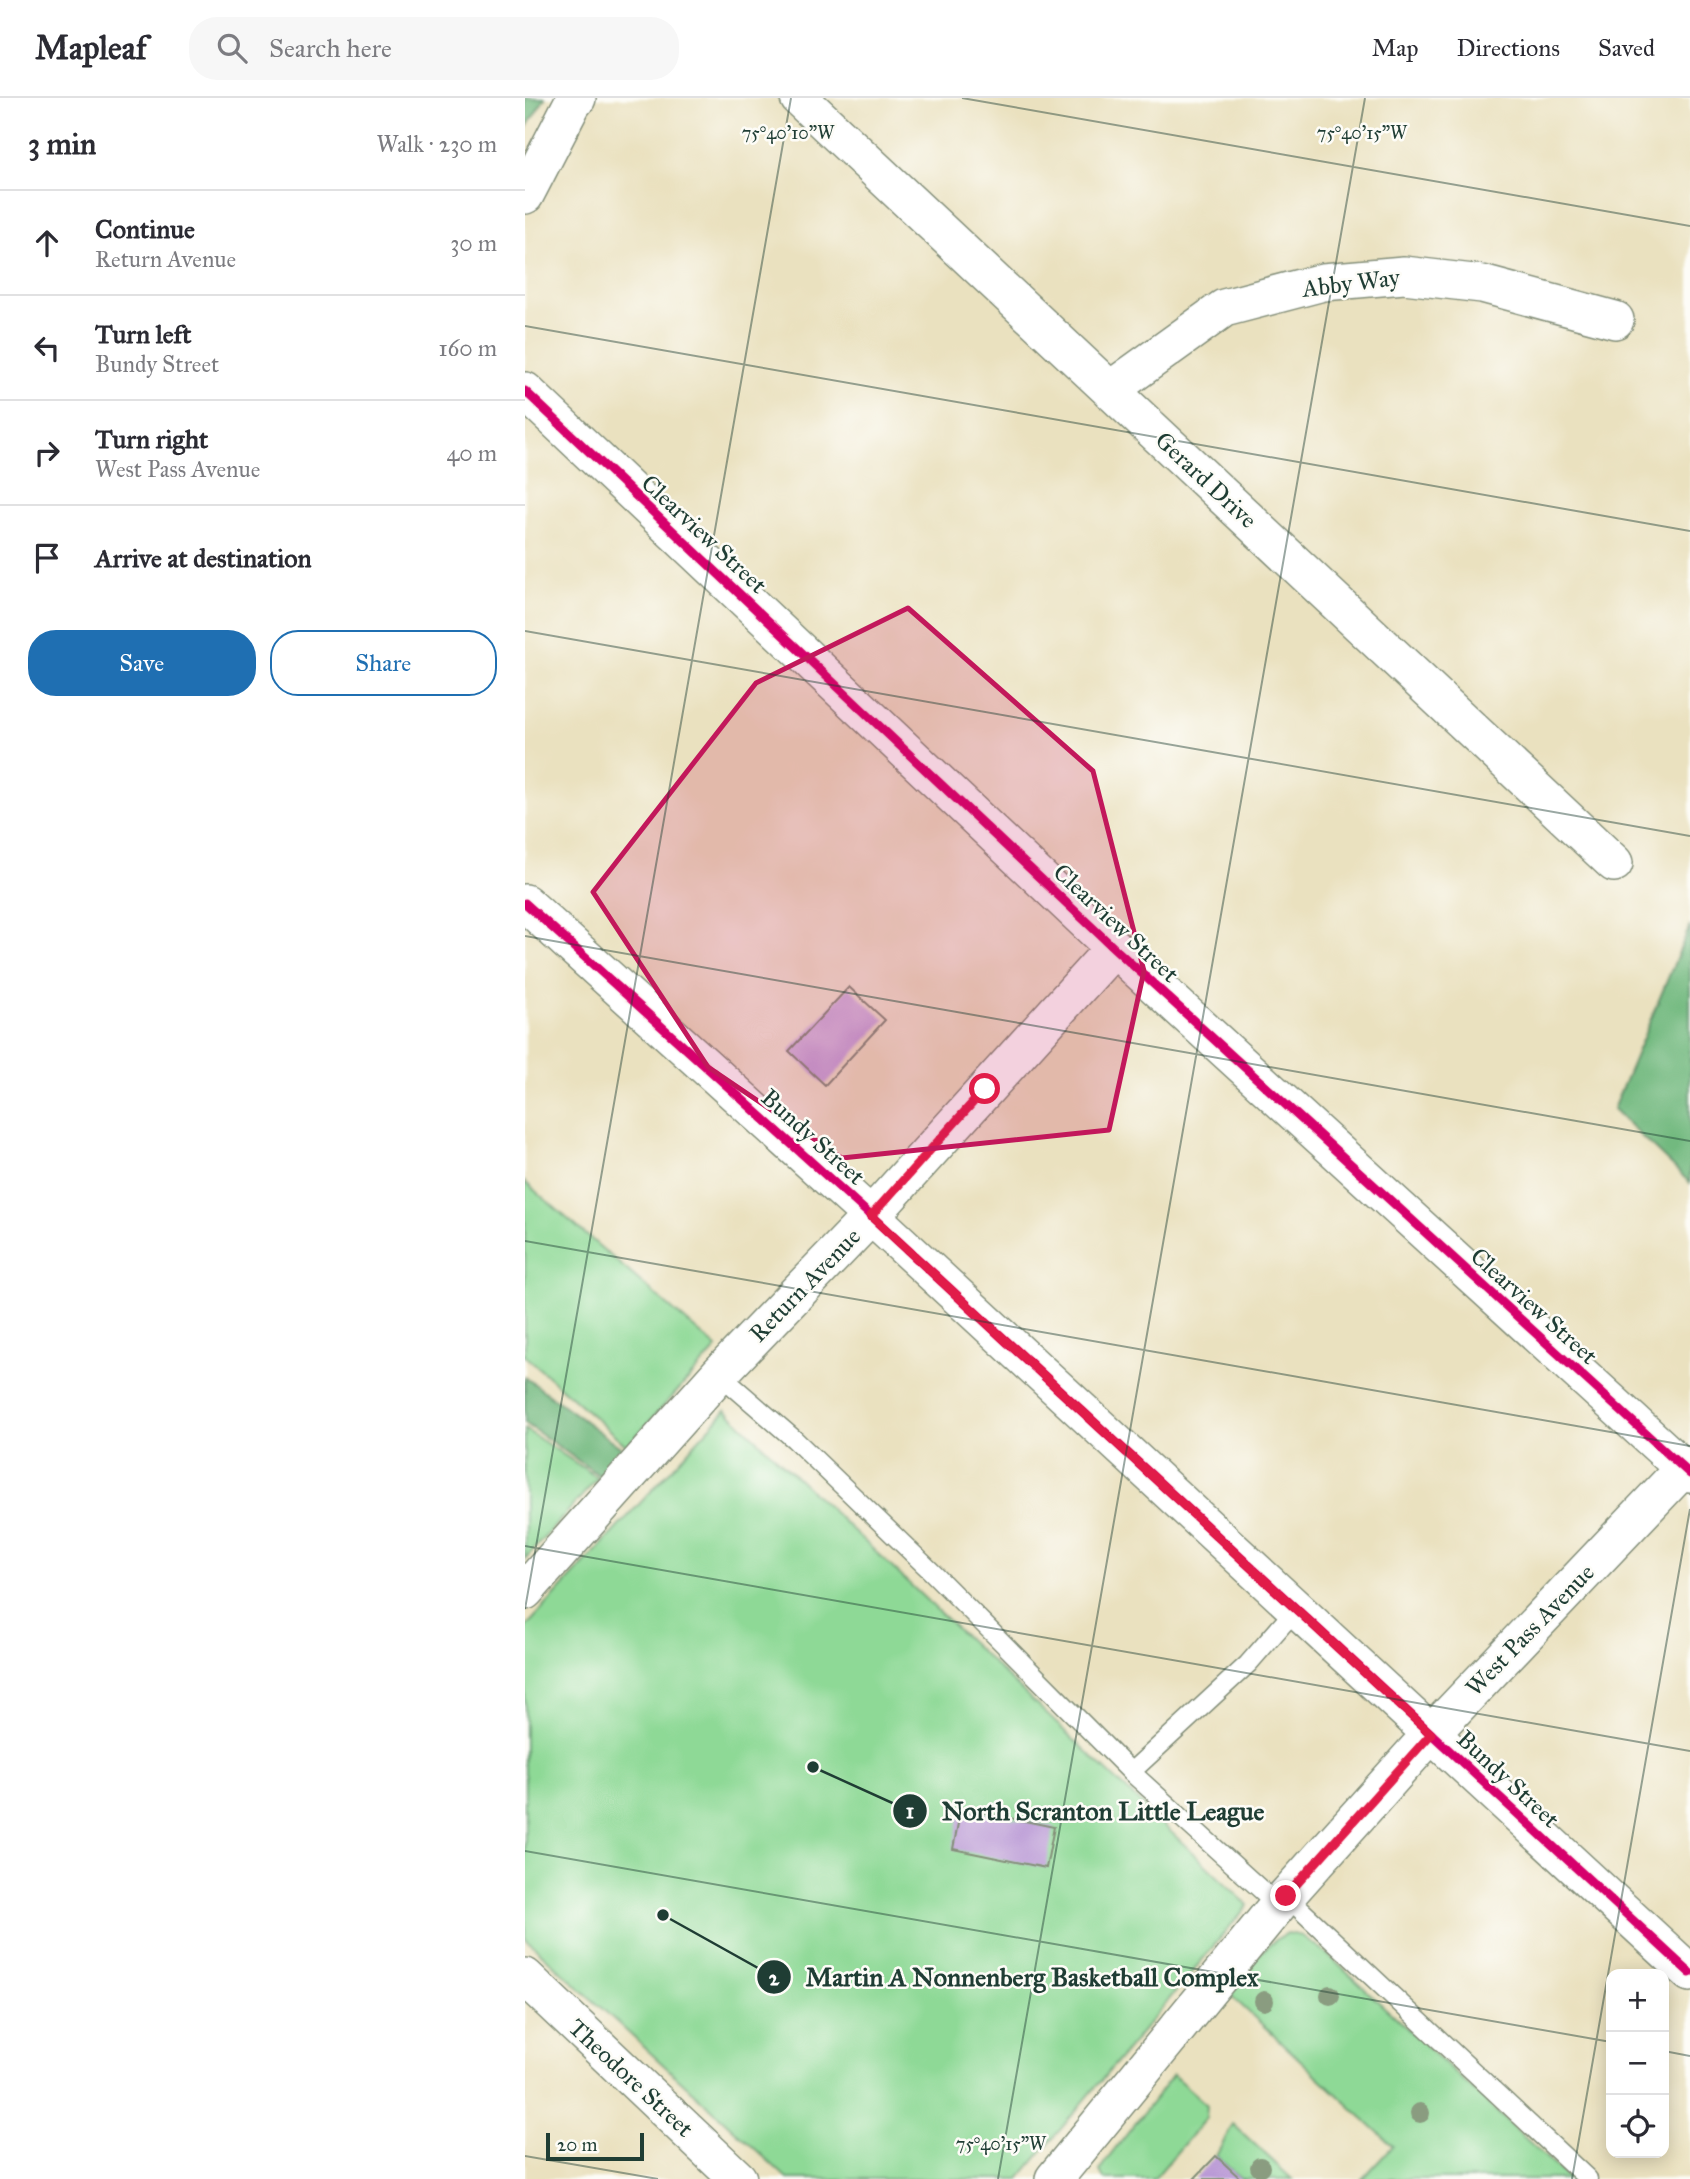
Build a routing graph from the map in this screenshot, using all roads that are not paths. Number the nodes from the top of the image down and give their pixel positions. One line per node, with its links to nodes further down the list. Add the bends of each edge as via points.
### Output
1 (577, 98): 3 (street)
2 (799, 98): 5 (street, Gerard Drive)
3 (525, 195)
4 (1615, 320): 5 (street, Abby Way, via 1482,284 1403,275 1323,282 1224,308)
5 (1110, 390): 7 (street, Gerard Drive)
6 (525, 391): 9 (street, Clearview Street)
7 (1614, 863)
8 (525, 903): 10 (street, Bundy Street)
9 (1114, 948): 10 (street, Return Avenue); 12 (street, Clearview Street)
10 (871, 1216): 11 (street, Return Avenue); 14 (street, Bundy Street)
11 (719, 1374): 13 (street, Return Avenue); 16 (lane, via 794,1438)
12 (1687, 1471): 15 (street, West Pass Avenue)
13 (525, 1591)
14 (1296, 1609): 15 (street, Bundy Street); 16 (lane, via 1248,1664)
15 (1431, 1734): 17 (street, West Pass Avenue); 18 (street, Bundy Street)
16 (1131, 1772): 17 (lane)
17 (1282, 1900): 21 (street, West Pass Avenue); 22 (lane)
18 (1690, 1973)
19 (525, 1977): 20 (street, Theodore Street)
20 (737, 2179)
21 (1054, 2179)
22 (1588, 2179)

